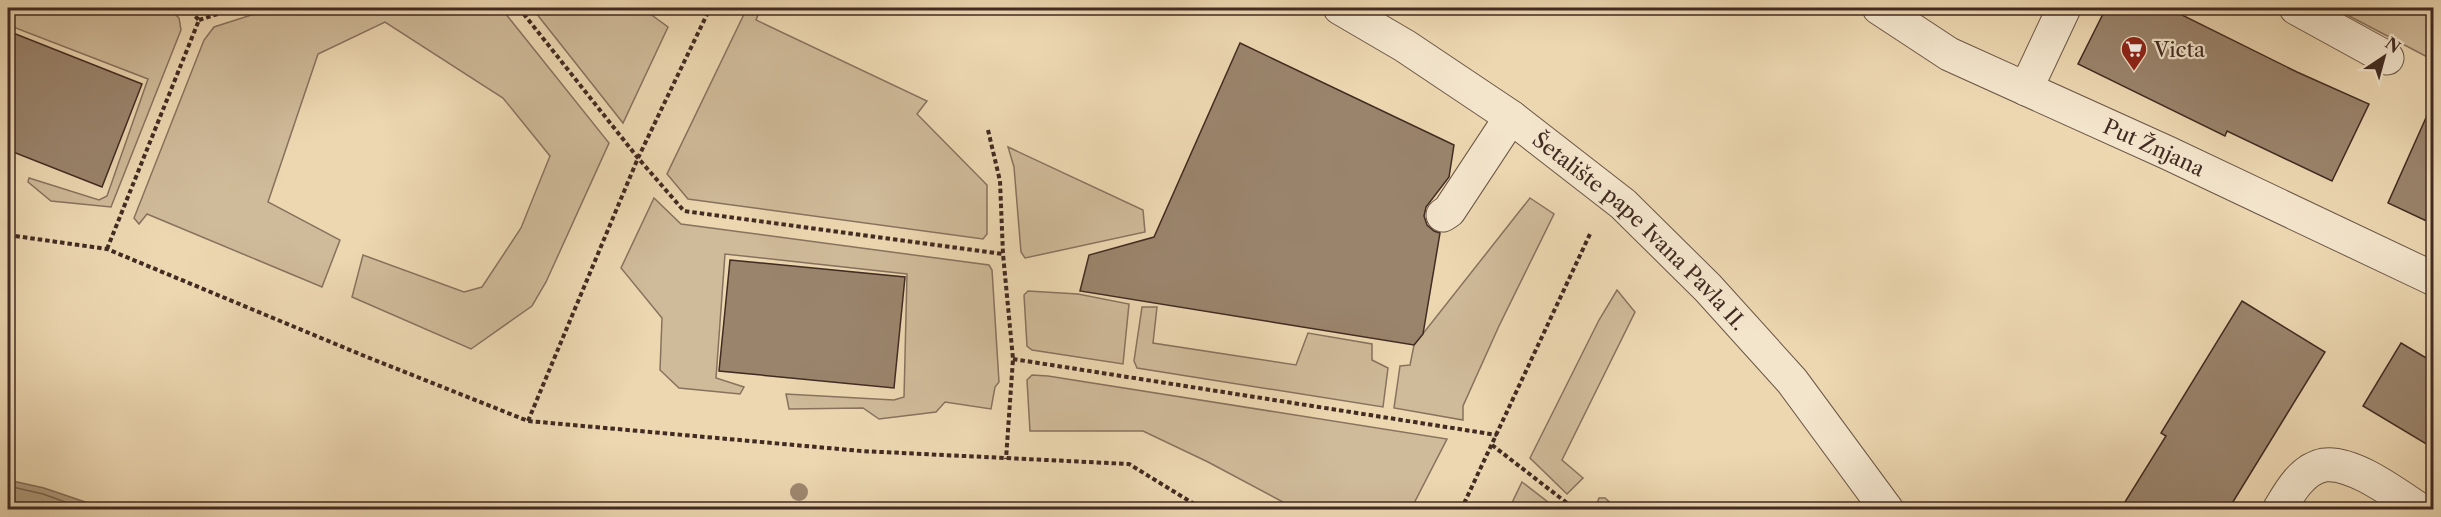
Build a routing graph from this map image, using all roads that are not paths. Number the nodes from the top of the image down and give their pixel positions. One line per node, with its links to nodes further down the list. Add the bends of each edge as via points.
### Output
1 (1340, 8): 7 (street, Šetalište pape Ivana Pavla II.)
2 (1879, 8): 6 (street, Put Žnjana, via 1949,54)
3 (2064, 8): 6 (street)
4 (2296, 8): 5 (street)
5 (2387, 58)
6 (2026, 89): 9 (street, Put Žnjana)
7 (1511, 117): 8 (street); 10 (street, Šetalište pape Ivana Pavla II., via 1623,204 1708,288 1792,381)
8 (1443, 215)
9 (2433, 279)
10 (1887, 510)
11 (2279, 510): 12 (street, via 2295,484 2324,465 2355,470)
12 (2420, 510)

